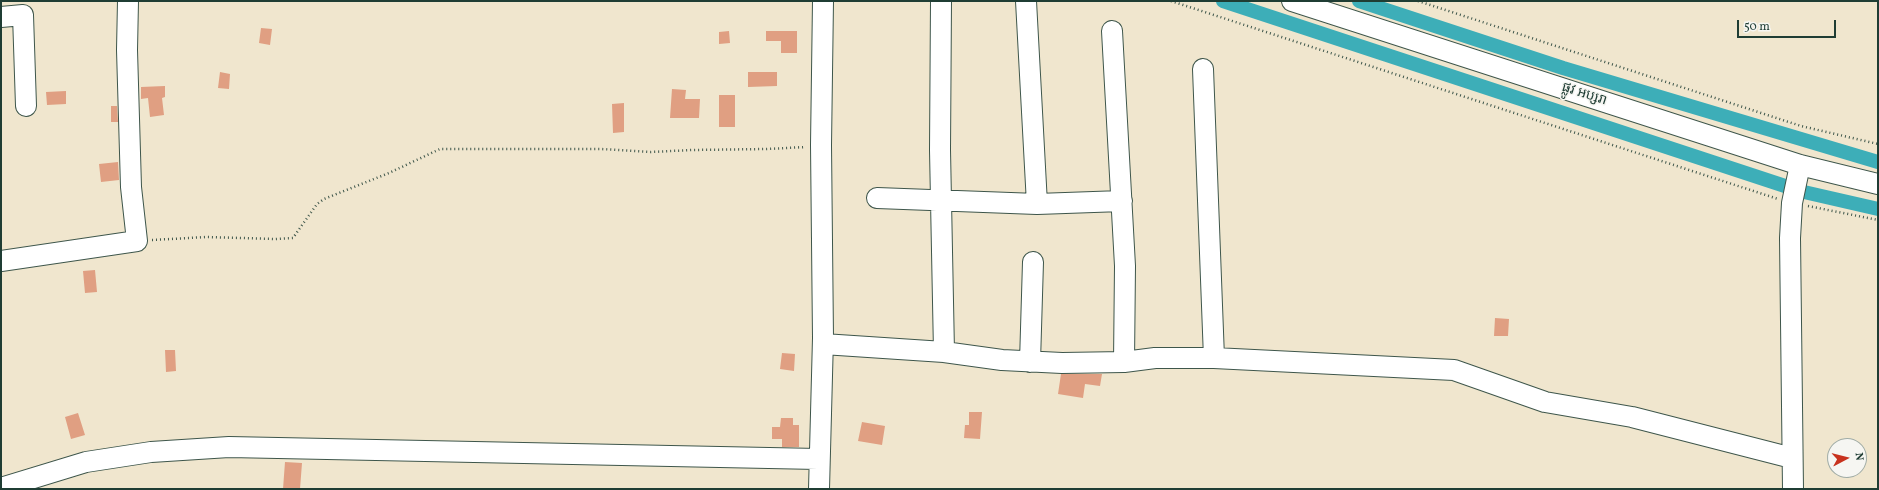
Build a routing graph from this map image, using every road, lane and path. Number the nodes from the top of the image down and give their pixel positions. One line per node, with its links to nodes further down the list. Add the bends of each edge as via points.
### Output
1 (128, 1): 23 (street, via 131,187)
2 (823, 1): 14 (street)
3 (940, 1): 18 (street)
4 (1026, 1): 21 (street)
5 (1171, 1): 20 (path)
6 (1292, 1): 15 (street, ផ្លូវ អប្សរា)
7 (1418, 1): 13 (path, via 1801,126)
8 (23, 8): 9 (street); 12 (street)
9 (1, 17)
10 (1112, 31): 19 (street)
11 (1202, 69): 28 (street)
12 (26, 106)
13 (1878, 144)
14 (821, 146): 23 (path, via 651,152 601,149 440,149 324,199 309,214 293,238 207,237); 26 (street)
15 (1800, 165): 16 (street, ផ្លូវ អប្សរា); 20 (street)
16 (1878, 184)
17 (877, 198): 18 (street)
18 (941, 201): 21 (street); 27 (street)
19 (1122, 201): 21 (street); 30 (street)
20 (1792, 203): 22 (path); 31 (street)
21 (1037, 204)
22 (1878, 220)
23 (137, 241): 24 (street)
24 (1, 261)
25 (1033, 262): 29 (street)
26 (823, 344): 27 (street); 32 (street)
27 (944, 352): 29 (street)
28 (1214, 358): 30 (street, via 1155,358); 31 (street, via 1454,370 1545,402 1607,411)
29 (1030, 362): 30 (street)
30 (1124, 362)
31 (1792, 458): 35 (street)
32 (818, 460): 33 (street, via 229,447 150,452 86,462); 34 (street)
33 (1, 488)
34 (818, 489)
35 (1793, 489)

